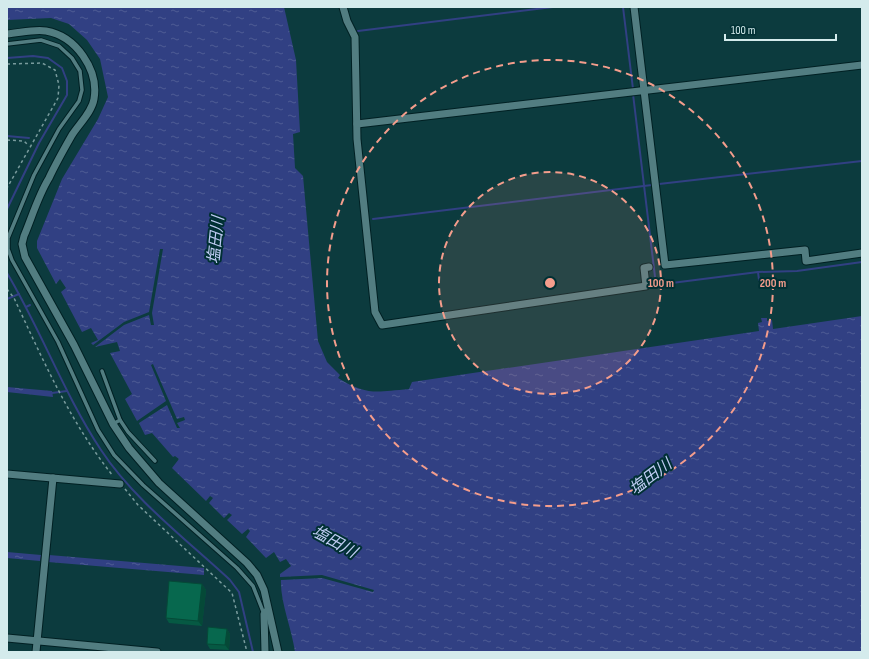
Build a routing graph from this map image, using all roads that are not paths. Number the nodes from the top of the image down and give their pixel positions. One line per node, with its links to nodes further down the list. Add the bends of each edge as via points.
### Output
1 (343, 7): 7 (street, via 356,37)
2 (634, 7): 6 (street)
3 (7, 34): 12 (street, via 47,31 59,35 83,55 91,71 94,98 92,106 72,135 47,180 22,244 25,258 74,345)
4 (7, 44): 17 (lane, via 41,40 59,46 72,58 80,71 82,90 79,101 59,129 34,174 8,238 12,260 58,342 98,430 114,455 143,485 237,568 253,586)
5 (862, 64): 6 (street)
6 (641, 90): 7 (street); 8 (street, via 665,265 805,250 806,261)
7 (357, 124): 9 (street, via 375,312 382,325 646,286 644,268)
8 (862, 253)
9 (649, 267)
10 (102, 370): 11 (lane)
11 (120, 420): 12 (lane); 13 (lane)
12 (113, 424): 17 (street, via 129,448 159,483 257,575 264,590)
13 (155, 461)
14 (7, 474): 15 (street)
15 (53, 478): 16 (street); 19 (street)
16 (120, 484)
17 (266, 612): 22 (street); 23 (street)
18 (7, 638): 19 (street)
19 (37, 640): 20 (street); 21 (street)
20 (36, 652)
21 (157, 652)
22 (265, 652)
23 (278, 652)

